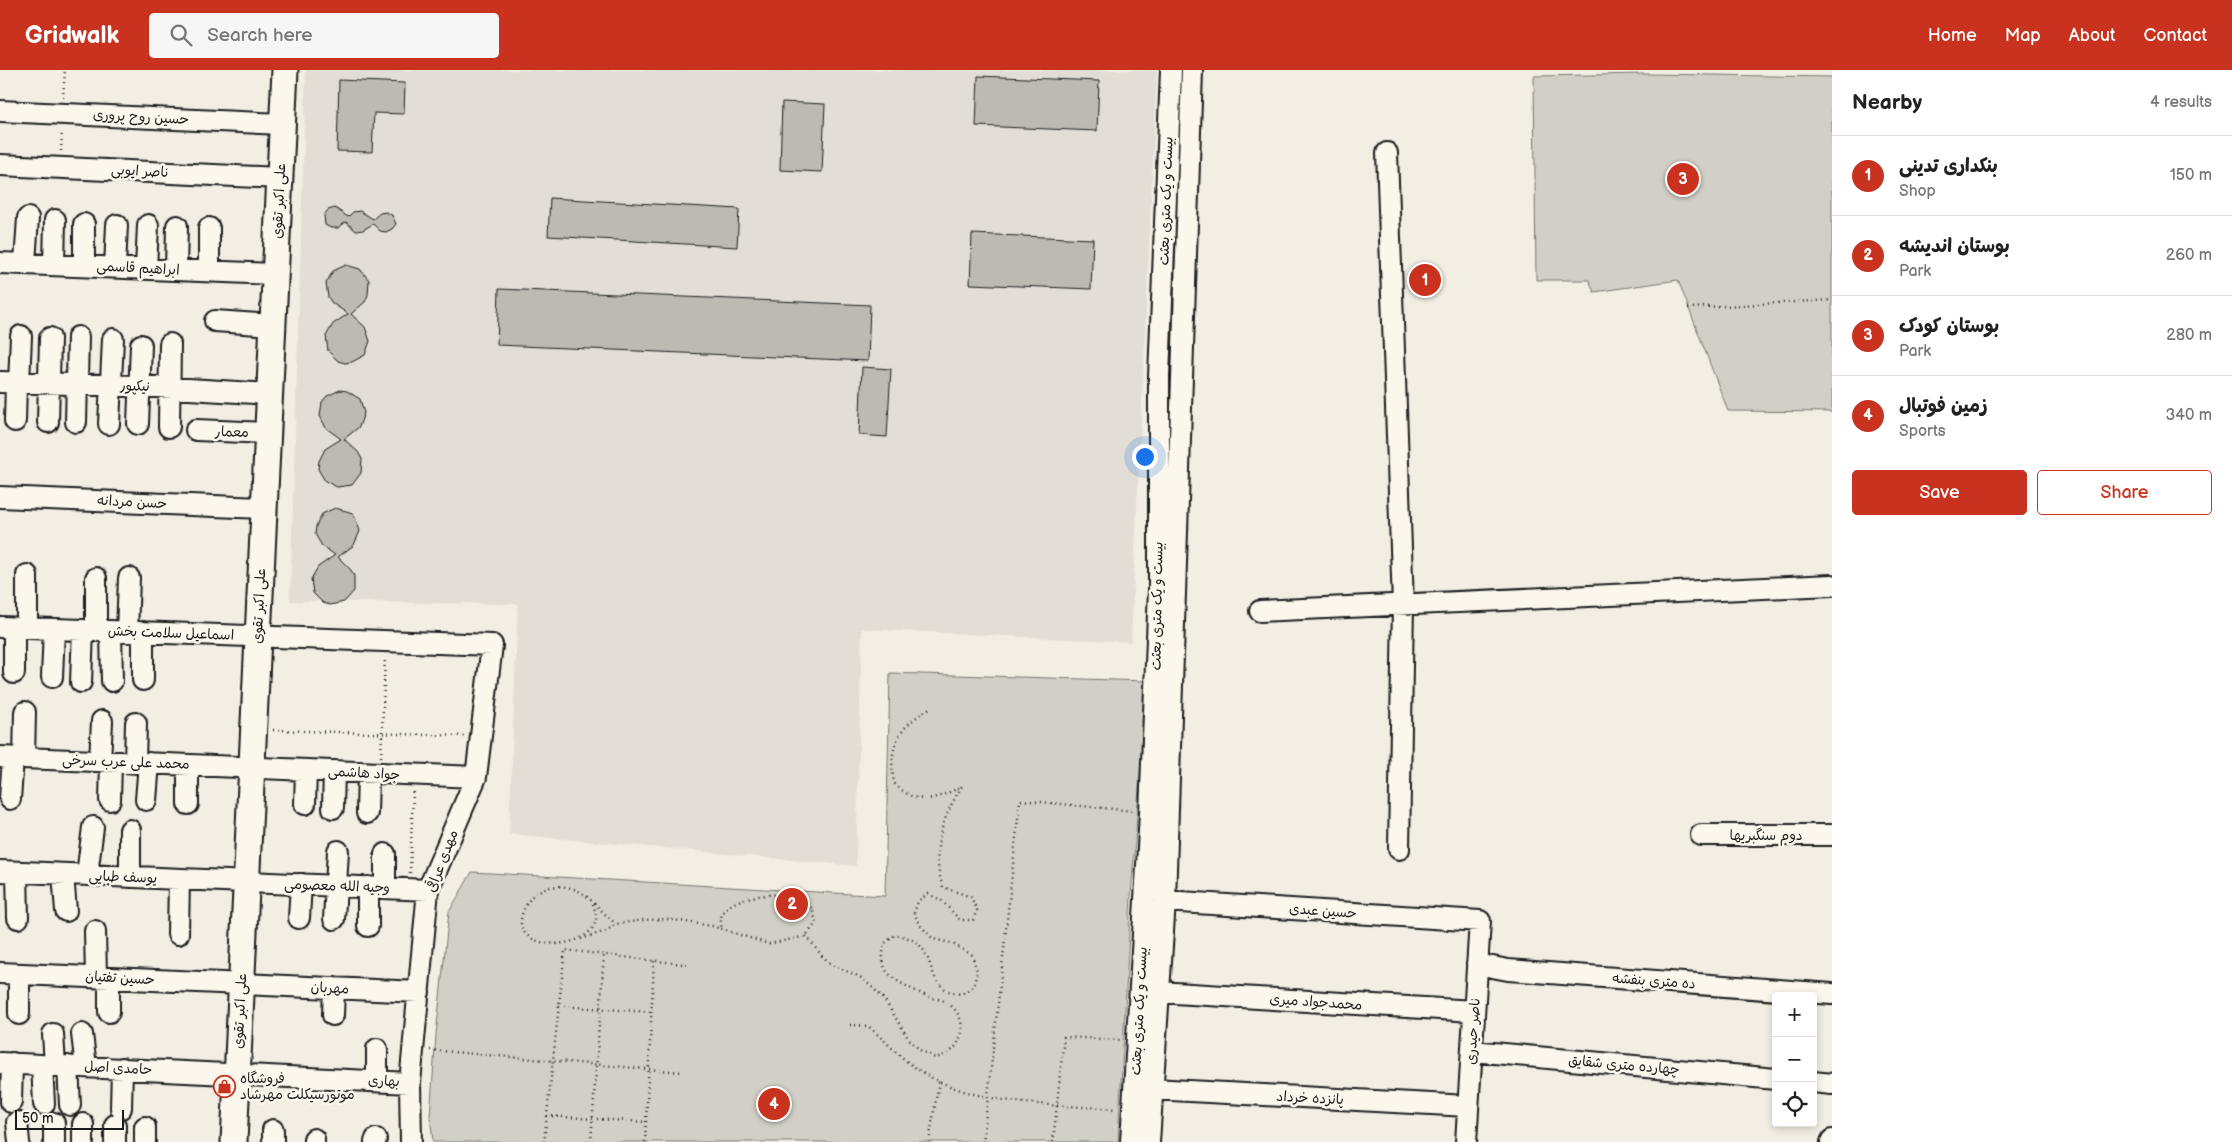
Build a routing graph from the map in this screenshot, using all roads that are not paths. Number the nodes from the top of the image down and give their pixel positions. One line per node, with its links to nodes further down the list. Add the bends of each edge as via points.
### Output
1 (285, 70): 5 (main road, علی اکبر تقوی)
2 (1172, 70): 144 (street, بیست و یک متری بعثت, via 1159,377 1159,589)
3 (1192, 70): 102 (street, بیست و یک متری بعثت)
4 (0, 111): 5 (street, حسین روح پروری)
5 (282, 124): 8 (main road, علی اکبر تقوی)
6 (1387, 153): 54 (street)
7 (0, 165): 8 (street, ناصر ایوبی)
8 (280, 178): 24 (main road, علی اکبر تقوی)
9 (28, 218): 17 (street)
10 (55, 220): 18 (street)
11 (84, 224): 19 (street)
12 (117, 225): 20 (street)
13 (148, 225): 21 (street)
14 (177, 226): 22 (street)
15 (209, 228): 23 (street)
16 (0, 263): 17 (street, ابراهیم قاسمی)
17 (25, 263): 18 (street, ابراهیم قاسمی)
18 (54, 264): 19 (street, ابراهیم قاسمی)
19 (84, 266): 20 (street, ابراهیم قاسمی)
20 (115, 267): 21 (street, ابراهیم قاسمی)
21 (146, 268): 22 (street, ابراهیم قاسمی)
22 (176, 270): 23 (street, ابراهیم قاسمی)
23 (209, 271): 24 (street, ابراهیم قاسمی)
24 (276, 274): 26 (main road, علی اکبر تقوی)
25 (215, 321): 26 (street)
26 (272, 325): 39 (main road, علی اکبر تقوی)
27 (21, 336): 33 (street)
28 (50, 338): 34 (street)
29 (78, 338): 35 (street)
30 (112, 339): 36 (street)
31 (170, 344): 38 (street)
32 (141, 345): 37 (street)
33 (12, 383): 34 (street, نیکپور); 40 (street)
34 (48, 384): 35 (street, نیکپور); 41 (street)
35 (76, 385): 36 (street, نیکپور); 42 (street)
36 (110, 386): 37 (street, نیکپور); 43 (street)
37 (140, 386): 38 (street, نیکپور); 44 (street)
38 (169, 388): 39 (street, نیکپور); 45 (street)
39 (269, 394): 47 (main road, علی اکبر تقوی)
40 (15, 421)
41 (48, 422)
42 (76, 422)
43 (109, 424)
44 (138, 424)
45 (169, 427)
46 (196, 430): 47 (street, معمار)
47 (267, 433): 49 (main road, علی اکبر تقوی)
48 (0, 496): 49 (street, حسن مردانه)
49 (264, 508): 59 (main road, علی اکبر تقوی)
50 (27, 575): 56 (street)
51 (96, 578): 58 (street)
52 (129, 578): 58 (street)
53 (1832, 585): 54 (street)
54 (1403, 605): 55 (street); 89 (street)
55 (1260, 611)
56 (14, 628): 57 (street, اسماعیل سلامت بخش); 61 (street)
57 (54, 629): 58 (street, اسماعیل سلامت بخش); 62 (street)
58 (112, 631): 59 (street, اسماعیل سلامت بخش); 63 (street); 64 (street); 65 (street)
59 (258, 636): 60 (street, اسماعیل سلامت بخش); 73 (main road, علی اکبر تقوی)
60 (492, 645): 77 (street, مهدی عراقی)
61 (14, 673)
62 (52, 677)
63 (142, 680)
64 (112, 681)
65 (81, 682)
66 (25, 712): 69 (street)
67 (102, 721): 70 (street)
68 (136, 723): 71 (street)
69 (12, 757): 70 (street, محمد علی عرب سرخی); 78 (street)
70 (106, 761): 71 (street, محمد علی عرب سرخی); 79 (street)
71 (142, 763): 72 (street, محمد علی عرب سرخی); 80 (street)
72 (188, 765): 73 (street, محمد علی عرب سرخی); 81 (street)
73 (252, 768): 74 (street, جواد هاشمی); 97 (main road, علی اکبر تقوی)
74 (306, 770): 75 (street, جواد هاشمی); 82 (street)
75 (334, 771): 76 (street, جواد هاشمی); 83 (street)
76 (375, 773): 77 (street, جواد هاشمی); 84 (street)
77 (476, 777): 101 (street, مهدی عراقی)
78 (10, 799)
79 (110, 800)
80 (146, 800)
81 (188, 804)
82 (305, 804)
83 (333, 808)
84 (367, 813)
85 (93, 827): 94 (street)
86 (130, 830): 95 (street)
87 (1701, 835): 88 (street, دوم سنگبریها)
88 (1832, 835)
89 (1399, 849)
90 (338, 851): 99 (street)
91 (385, 854): 100 (street)
92 (9, 872): 93 (street, یوسف طبایی); 104 (street)
93 (63, 874): 94 (street, یوسف طبایی); 103 (street)
94 (87, 875): 95 (street, یوسف طبایی)
95 (130, 877): 96 (street, یوسف طبایی)
96 (179, 879): 97 (street, یوسف طبایی); 110 (street)
97 (246, 882): 98 (street, وجیه الله معصومی); 114 (main road, علی اکبر تقوی)
98 (301, 884): 99 (street, وجیه الله معصومی); 105 (street)
99 (337, 886): 100 (street, وجیه الله معصومی); 106 (street)
100 (376, 888): 101 (street, وجیه الله معصومی); 108 (street)
101 (418, 889): 116 (street, مهدی عراقی)
102 (1165, 901): 107 (street, حسین عبدی); 117 (street, بیست و یک متری بعثت)
103 (66, 911)
104 (18, 918)
105 (299, 918)
106 (334, 919)
107 (1480, 921): 111 (street, ناصر حیدری)
108 (368, 926)
109 (95, 930): 113 (street)
110 (178, 934)
111 (1477, 964): 118 (street, ده متری بنفشه, via 1508,970); 119 (street, ناصر حیدری)
112 (9, 973): 113 (street, حسین تفتیان); 121 (street)
113 (102, 978): 114 (street, حسین تفتیان); 120 (street)
114 (241, 984): 115 (street, مهربان); 130 (main road, علی اکبر تقوی)
115 (334, 988): 116 (street, مهربان); 122 (street)
116 (419, 992): 134 (street, مهدی عراقی)
117 (1158, 992): 119 (street, محمدجواد میری); 136 (street, بیست و یک متری بعثت)
118 (1832, 994)
119 (1474, 1011): 126 (street, ناصر حیدری)
120 (109, 1012)
121 (18, 1014)
122 (333, 1015)
123 (53, 1034): 128 (street)
124 (82, 1034): 128 (street)
125 (377, 1049): 132 (street)
126 (1472, 1051): 131 (street, چهارده متری شقایق); 140 (street, ناصر حیدری)
127 (6, 1063): 128 (street, حامدی اصل); 137 (street)
128 (63, 1066): 129 (street, حامدی اصل); 138 (street); 139 (street)
129 (122, 1068): 130 (street, حامدی اصل); 141 (street)
130 (237, 1074): 132 (street, بهاری); 142 (main road, علی اکبر تقوی)
131 (1772, 1079)
132 (377, 1081): 134 (street, بهاری)
133 (1817, 1082): 135 (street)
134 (410, 1083): 143 (street, مهدی عراقی)
135 (1832, 1084)
136 (1152, 1089): 140 (street, پانزده خرداد); 145 (street, بیست و یک متری بعثت)
137 (11, 1102)
138 (44, 1104)
139 (70, 1105)
140 (1468, 1106): 146 (street, ناصر حیدری)
141 (117, 1125)
142 (234, 1142)
143 (411, 1142)
144 (1131, 1142)
145 (1149, 1142)
146 (1466, 1142)

